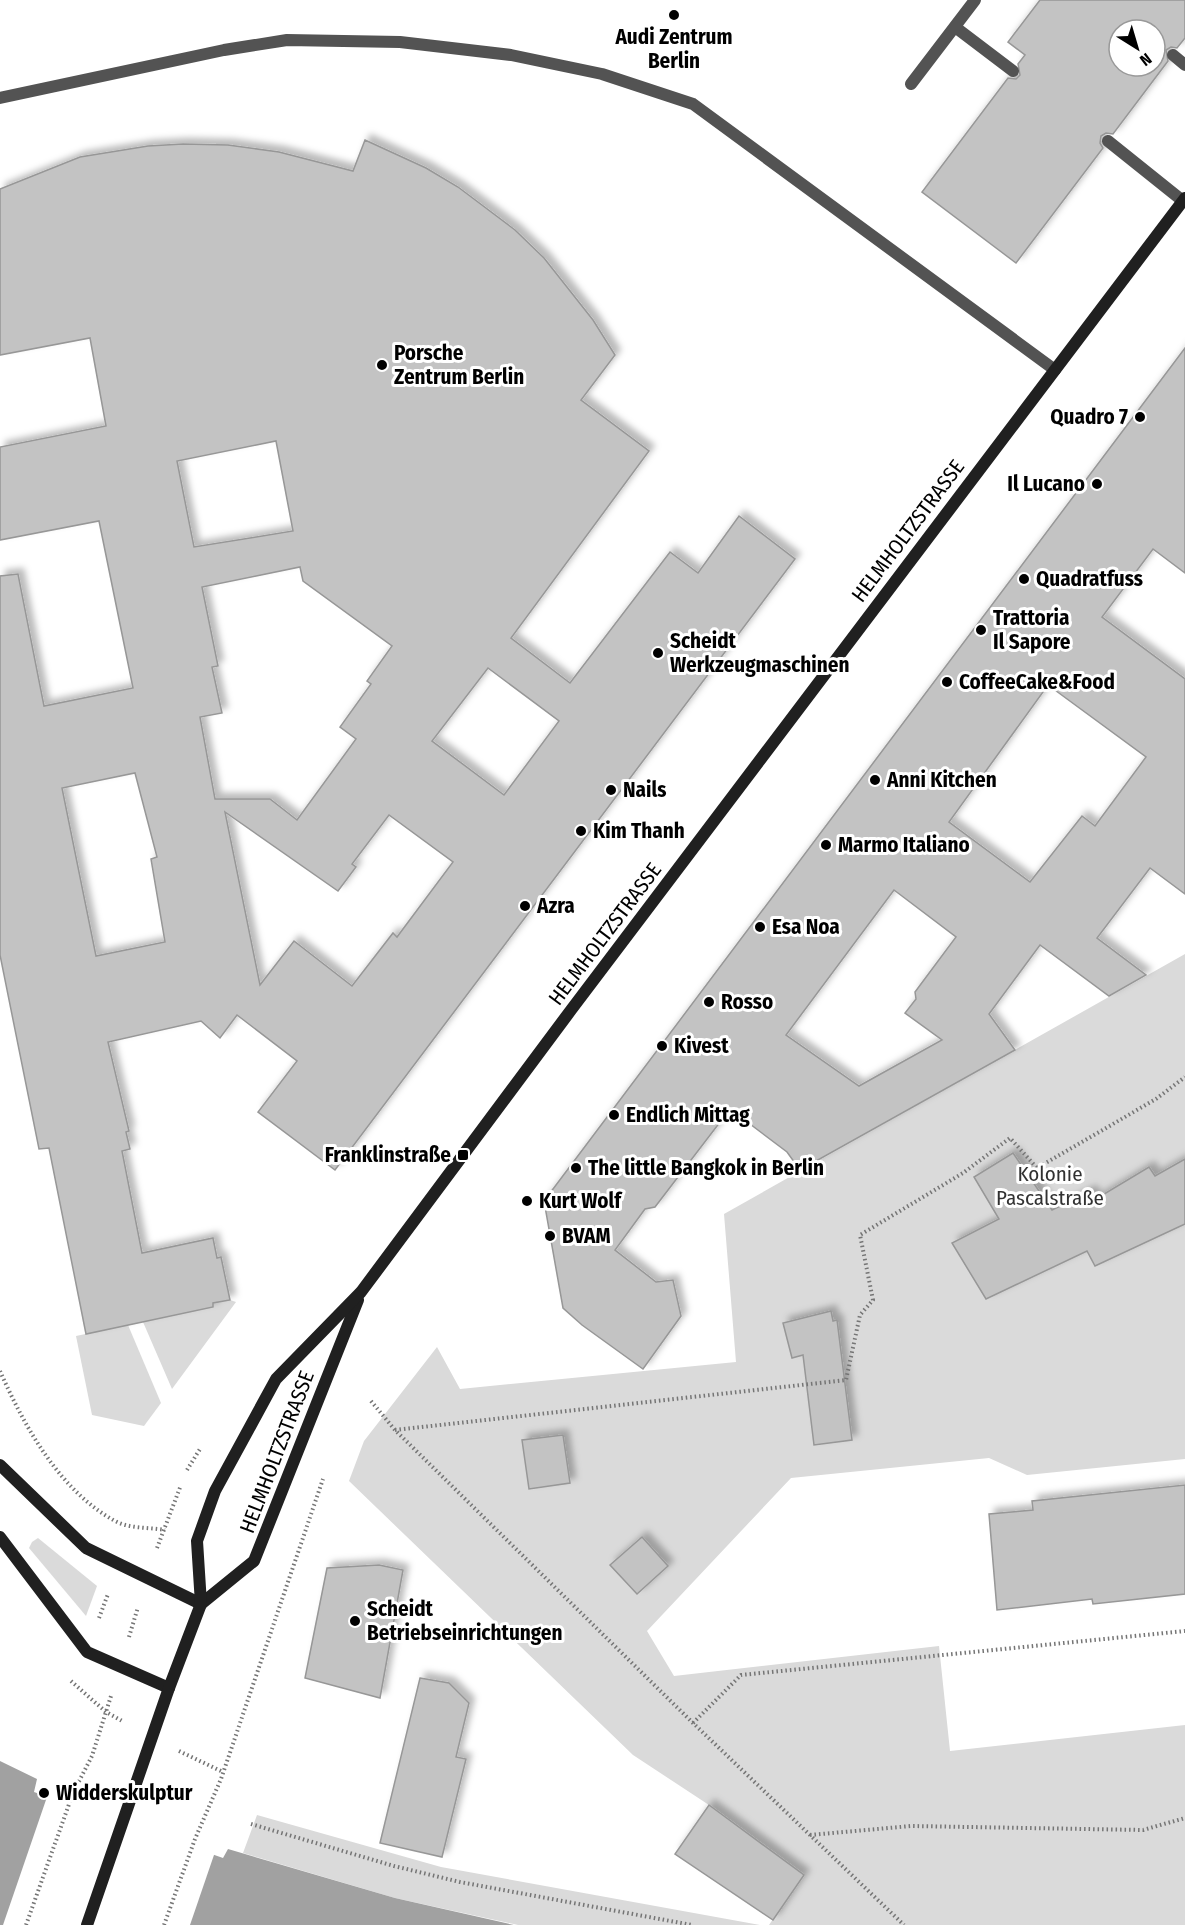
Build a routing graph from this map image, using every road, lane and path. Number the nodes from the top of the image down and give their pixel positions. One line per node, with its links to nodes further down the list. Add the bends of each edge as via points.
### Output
1 (975, 0): 2 (lane)
2 (955, 27): 5 (lane); 6 (lane)
3 (1173, 55): 4 (lane)
4 (1185, 65)
5 (1013, 71)
6 (911, 84)
7 (0, 98): 10 (lane, via 287,40 400,42 510,55 602,74 693,104)
8 (1108, 141): 9 (lane)
9 (1184, 199): 10 (street, HELMHOLTZSTRASSE)
10 (1055, 370): 12 (street, HELMHOLTZSTRASSE)
11 (1185, 1077): 15 (path, via 1156,1099 1037,1167 1010,1138 963,1173 861,1235 873,1300 860,1315 846,1380)
12 (361, 1292): 23 (street, HELMHOLTZSTRASSE, via 255,1561); 23 (street, HELMHOLTZSTRASSE, via 276,1379 215,1491 196,1541)
13 (0, 1371): 18 (path, via 15,1407 45,1451 78,1491)
14 (371, 1401): 15 (path)
15 (395, 1430): 28 (path)
16 (0, 1465): 21 (street, via 86,1548)
17 (176, 1495): 21 (path)
18 (115, 1521)
19 (0, 1537): 26 (street, via 87,1652)
20 (302, 1541): 30 (path)
21 (147, 1579): 23 (street); 26 (path)
22 (108, 1593): 24 (path)
23 (201, 1604): 27 (street, HELMHOLTZSTRASSE)
24 (97, 1624)
25 (1185, 1631): 28 (path, via 741,1675)
26 (120, 1666): 27 (street); 34 (path, via 92,1756 73,1793)
27 (169, 1688): 35 (street, HELMHOLTZSTRASSE)
28 (693, 1723): 33 (path)
29 (210, 1766): 30 (path)
30 (223, 1772): 36 (path)
31 (1185, 1818): 33 (path, via 1143,1830 911,1826)
32 (251, 1824): 37 (path, via 460,1882)
33 (809, 1835): 38 (path)
34 (26, 1925)
35 (87, 1925)
36 (164, 1925)
37 (692, 1925)
38 (904, 1925)

